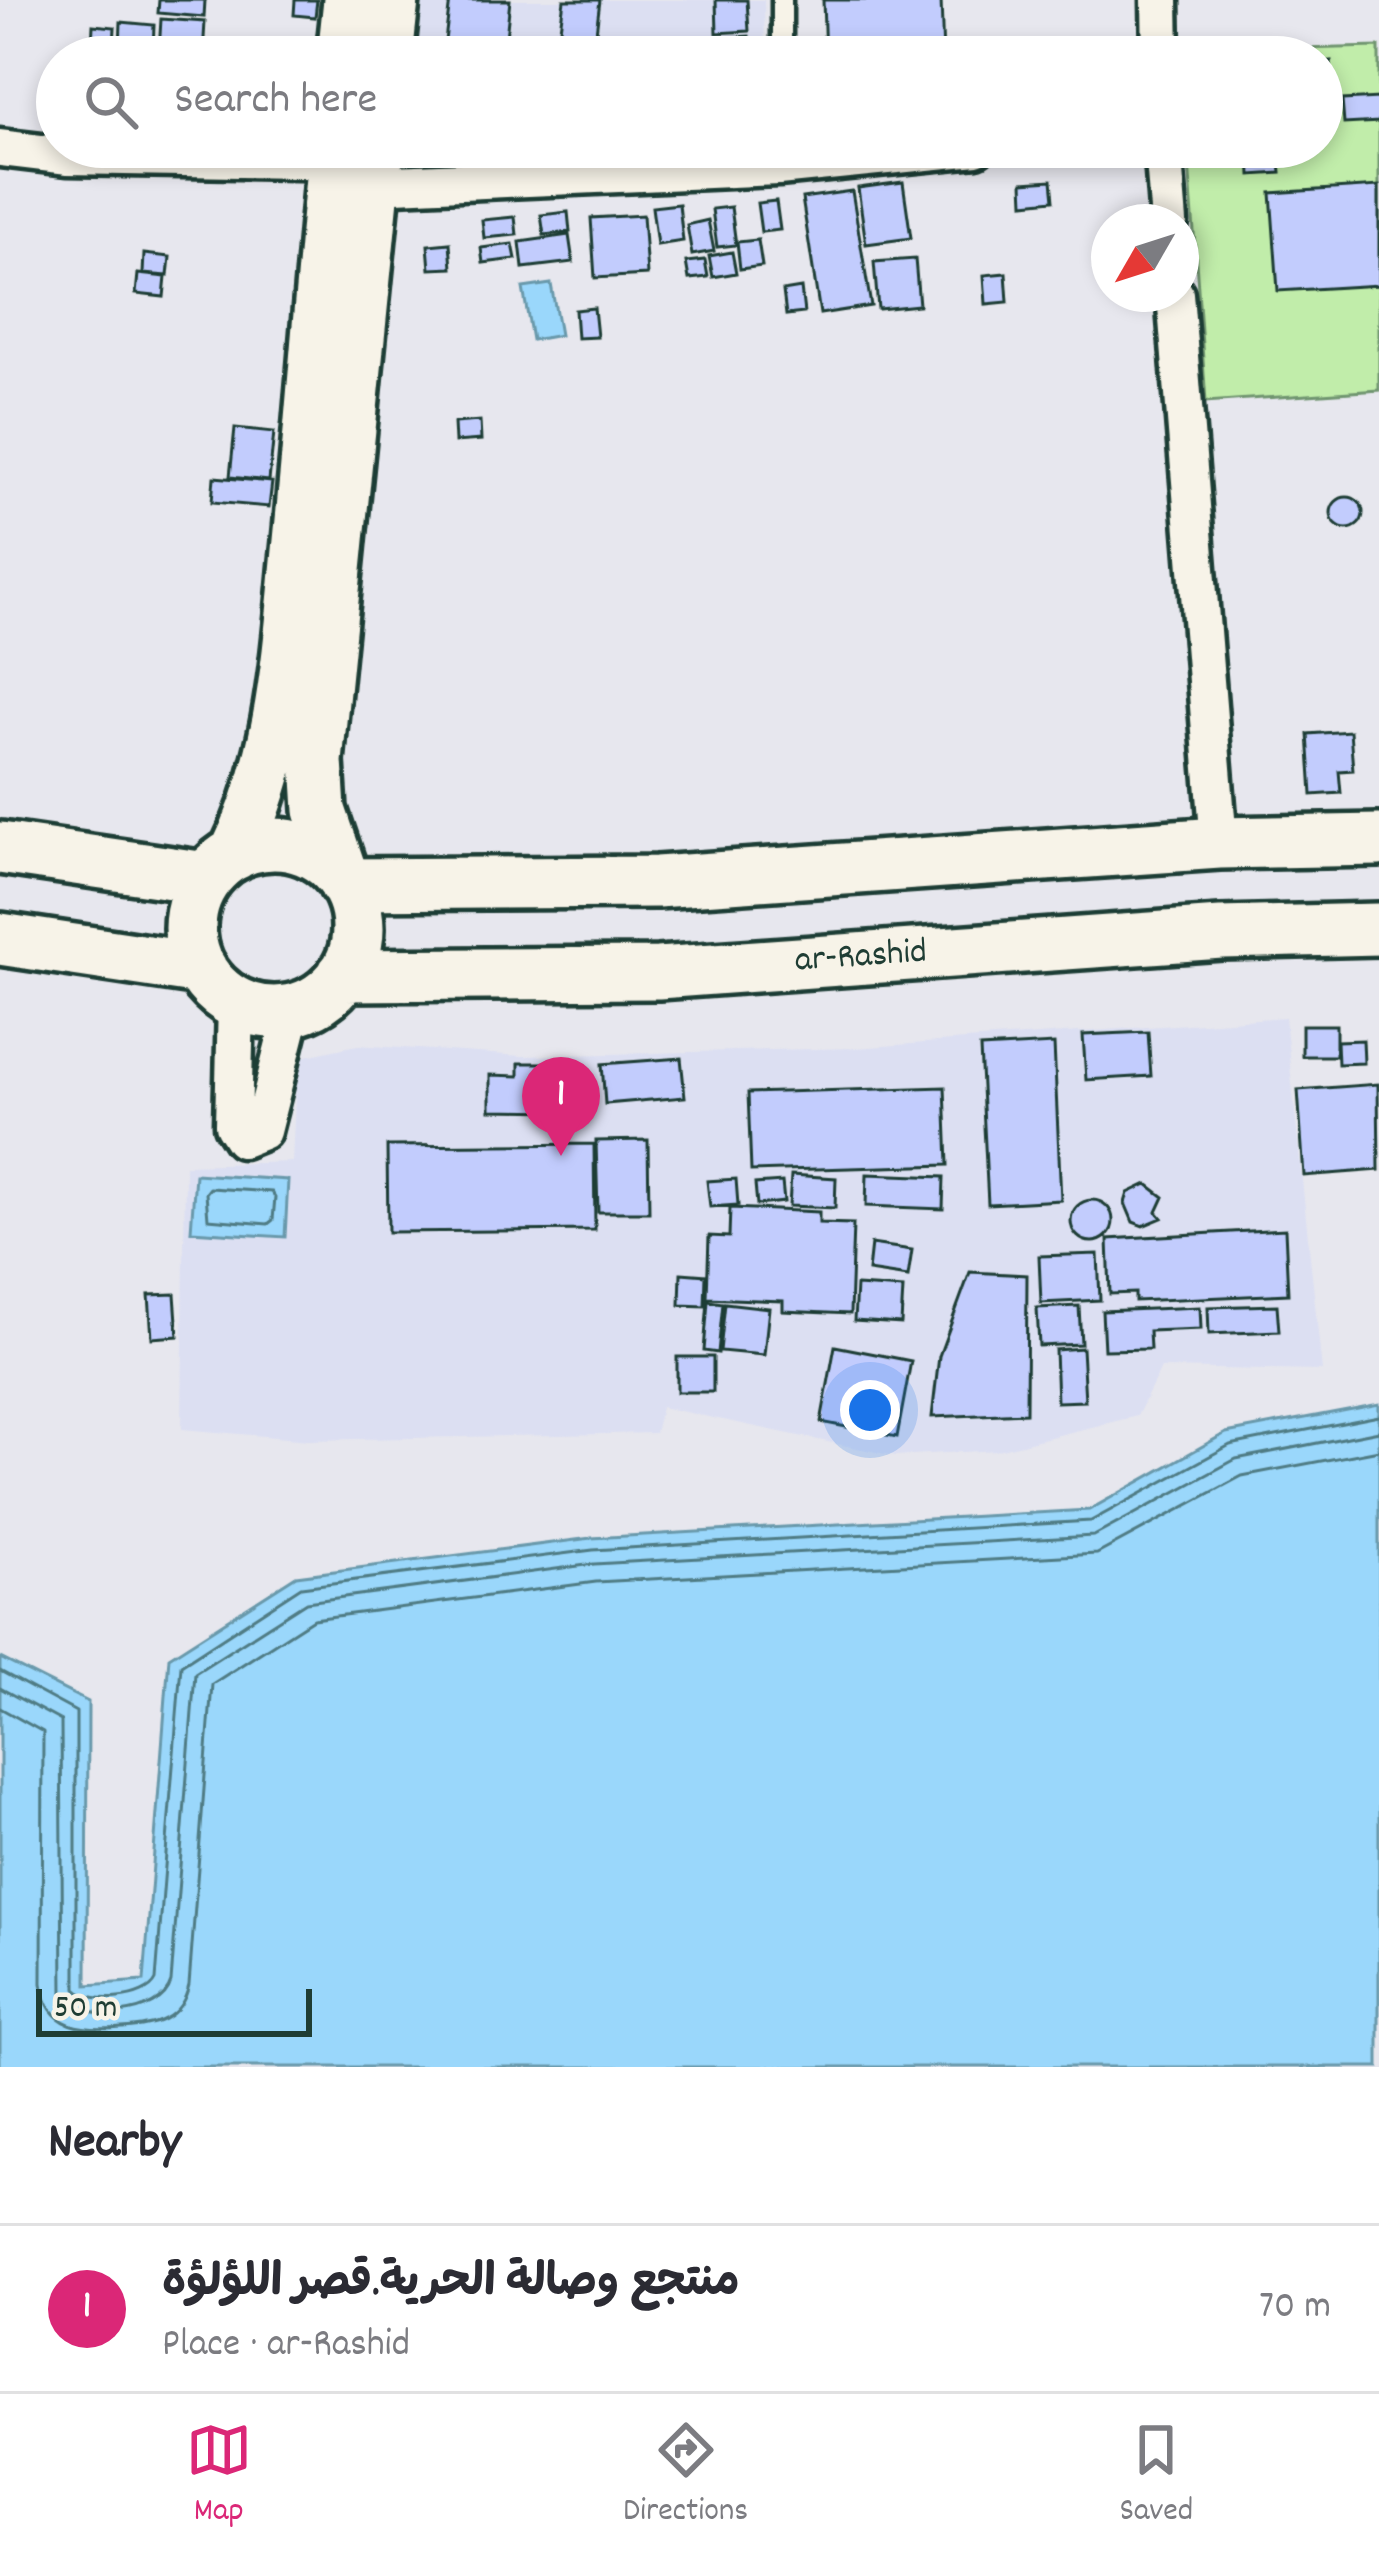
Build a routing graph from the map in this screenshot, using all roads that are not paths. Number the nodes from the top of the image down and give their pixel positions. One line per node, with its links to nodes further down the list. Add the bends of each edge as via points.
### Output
1 (349, 0): 5 (main road)
2 (393, 0): 6 (main road)
3 (782, 0): 7 (lane)
4 (1160, 0): 8 (street)
5 (345, 36)
6 (390, 36)
7 (782, 36)
8 (1161, 36)
9 (0, 148): 10 (street)
10 (36, 152)
11 (355, 168): 19 (main road, via 273,750 258,807)
12 (355, 168): 20 (main road, via 317,761 320,810)
13 (1165, 168): 14 (street)
14 (1168, 204)
15 (1176, 312): 17 (street)
16 (1379, 840): 17 (main road)
17 (1219, 843): 20 (main road, via 657,882)
18 (0, 848): 19 (main road)
19 (220, 866): 20 (main road, via 272,844 293,846); 24 (main road, via 194,900 190,923 192,947)
20 (345, 884): 23 (main road, via 358,930)
21 (1379, 929): 23 (main road, ar-Rashid, via 658,973)
22 (0, 940): 24 (main road)
23 (344, 975): 25 (main road)
24 (218, 986): 25 (main road, via 258,1011); 25 (street, via 233,1125 242,1139 262,1131)
25 (292, 1009)

